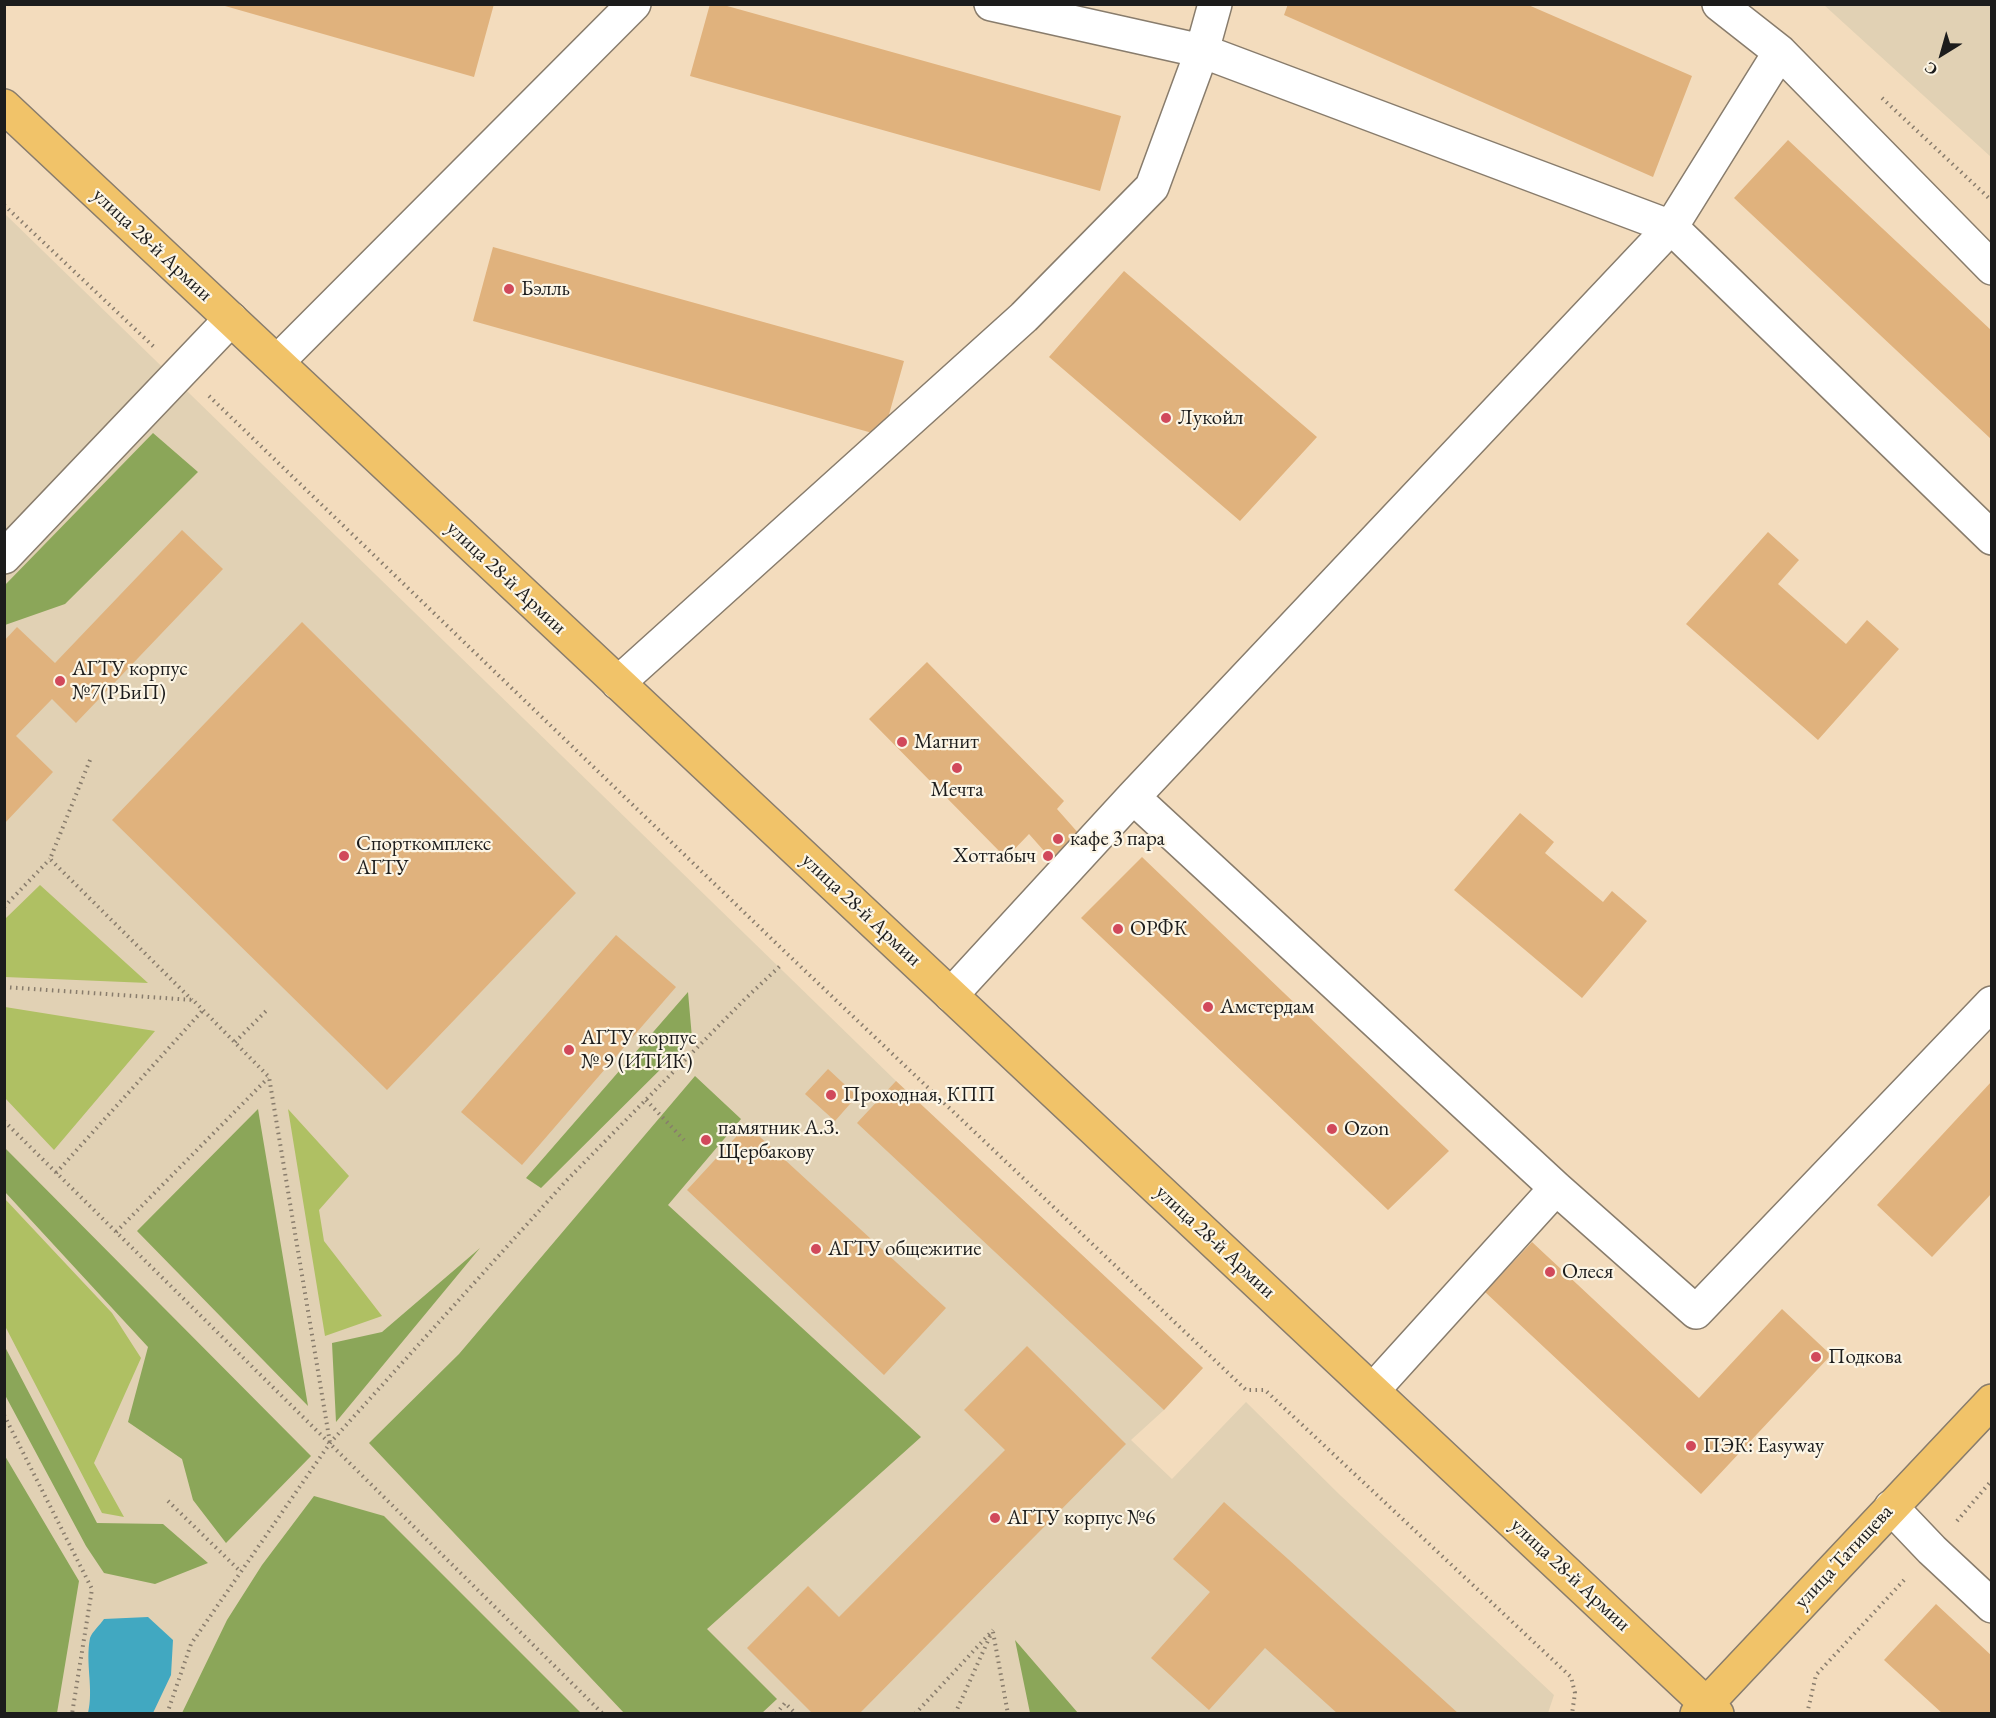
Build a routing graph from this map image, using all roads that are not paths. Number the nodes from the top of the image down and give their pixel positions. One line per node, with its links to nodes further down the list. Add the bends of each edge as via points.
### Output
1 (634, 4): 11 (lane)
2 (991, 4): 5 (lane)
3 (1215, 4): 5 (lane)
4 (1719, 4): 6 (lane)
5 (1202, 51): 8 (lane); 14 (lane, via 1152,187 1024,317)
6 (1780, 52): 8 (lane); 9 (lane)
7 (4, 106): 10 (main road, улица 28-й Армии)
8 (1671, 227): 12 (lane); 15 (lane)
9 (1992, 268)
10 (231, 319): 11 (main road, улица 28-й Армии); 13 (lane)
11 (276, 362): 14 (main road, улица 28-й Армии)
12 (1992, 538)
13 (4, 556)
14 (618, 683): 16 (main road, улица 28-й Армии)
15 (1133, 796): 16 (lane); 18 (lane)
16 (951, 995): 19 (main road, улица 28-й Армии)
17 (1992, 1003): 18 (lane, via 1696,1312)
18 (1556, 1188): 19 (lane)
19 (1373, 1390): 23 (main road, улица 28-й Армии)
20 (1990, 1407): 21 (main road, улица Татищева)
21 (1891, 1507): 22 (lane); 23 (main road, улица Татищева)
22 (1992, 1606)
23 (1707, 1710)

